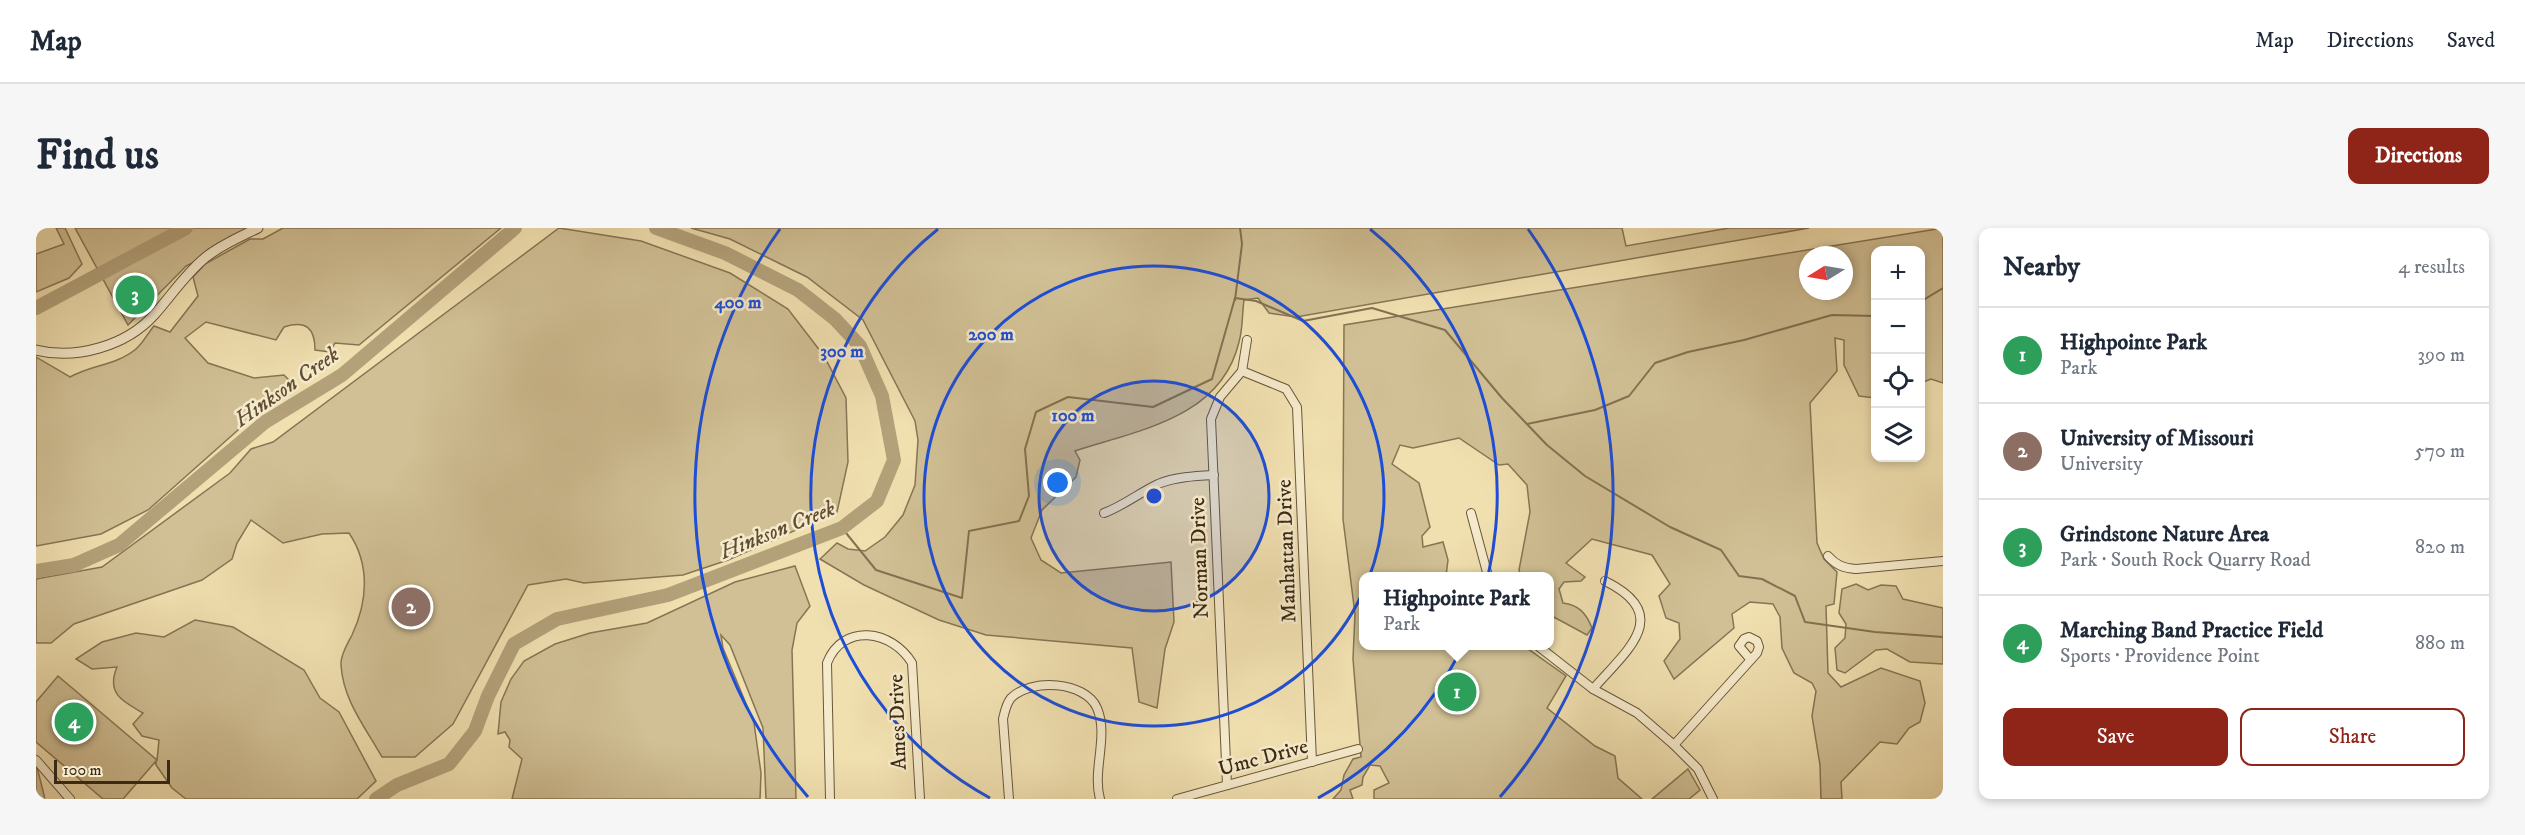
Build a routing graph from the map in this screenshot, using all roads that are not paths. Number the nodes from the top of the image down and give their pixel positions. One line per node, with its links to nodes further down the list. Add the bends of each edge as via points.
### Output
1 (258, 228): 3 (street, via 204,258 152,318 122,339 90,350)
2 (1247, 340): 4 (street, Norman Drive)
3 (36, 350)
4 (1242, 371): 5 (street, Norman Drive, via 1214,408); 18 (street, Manhattan Drive, via 1286,389 1297,407)
5 (1214, 475): 6 (street, via 1161,483); 19 (street, Norman Drive)
6 (1104, 513)
7 (1471, 513): 10 (street)
8 (1828, 556): 9 (street, via 1834,563 1856,569)
9 (1943, 561)
10 (1487, 572)
11 (1605, 581): 14 (street, via 1634,599 1642,624 1635,641)
12 (1544, 650): 14 (street)
13 (1750, 659): 15 (street)
14 (1593, 689): 15 (street, via 1636,713)
15 (1674, 745): 26 (street, via 1698,769)
16 (1358, 749): 18 (street, Umc Drive)
17 (36, 760): 20 (street)
18 (1312, 762): 19 (street, Umc Drive)
19 (1227, 785): 25 (street, Umc Drive)
20 (70, 799)
21 (830, 799): 22 (street, Ames Drive, via 827,663 832,649 842,640 868,634 892,643 912,663)
22 (920, 799)
23 (1009, 799): 24 (street, via 1005,707 1021,691 1032,687 1079,689 1088,696 1100,716)
24 (1100, 799)
25 (1178, 799)
26 (1713, 799)

